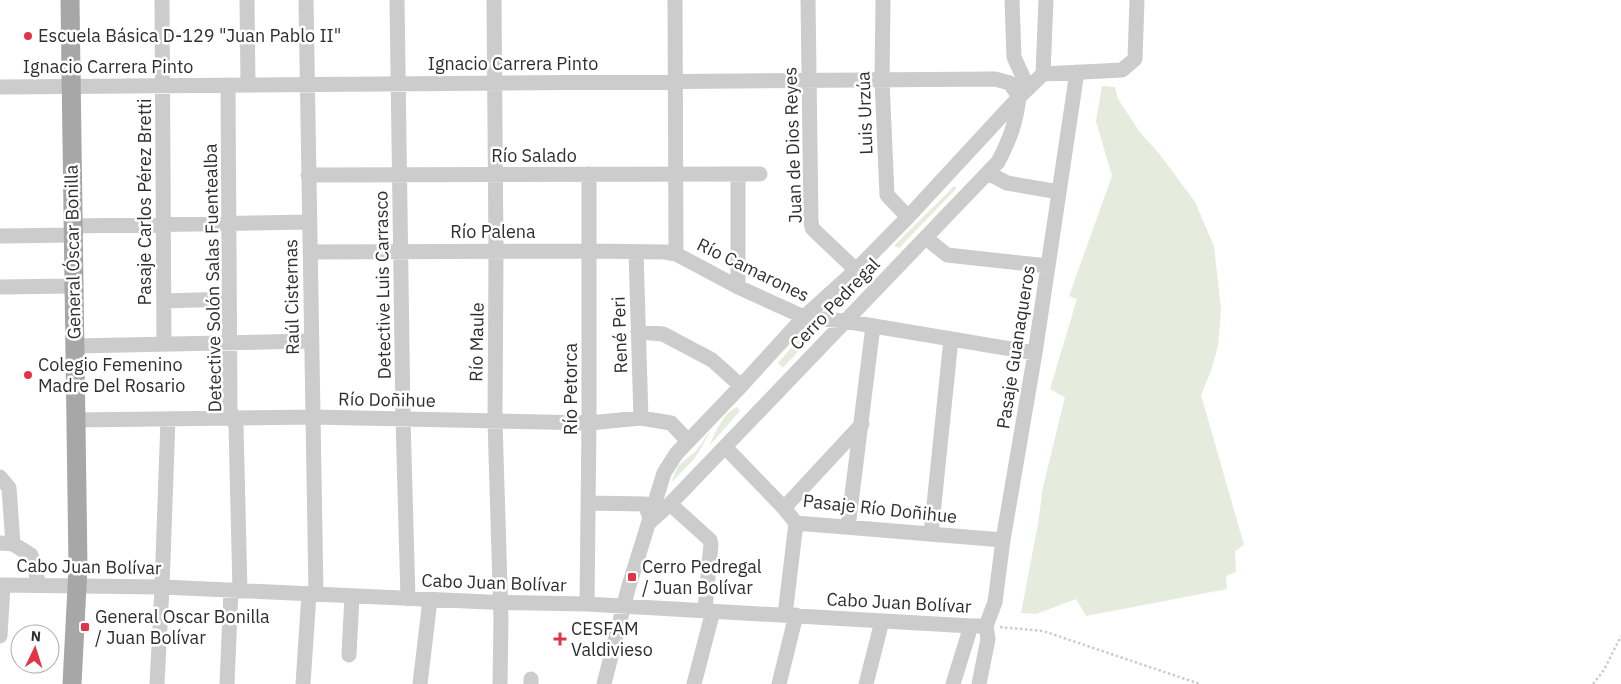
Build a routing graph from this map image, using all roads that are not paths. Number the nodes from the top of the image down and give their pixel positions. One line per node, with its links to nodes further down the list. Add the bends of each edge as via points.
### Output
1 (70, 0): 23 (main road, General Óscar Bonilla)
2 (162, 0): 24 (street, Pasaje Carlos Pérez Bretti)
3 (247, 0): 22 (street)
4 (306, 0): 19 (street, Raúl Cisternas)
5 (398, 0): 20 (street, Detective Luis Carrasco)
6 (494, 0): 18 (street, Río Maule)
7 (675, 0): 17 (street, Río Camarones)
8 (808, 0): 16 (street, Juan de Dios Reyes)
9 (883, 0): 15 (street, Luis Urzúa)
10 (1012, 0): 26 (street, via 1014,57)
11 (1046, 0): 14 (street)
12 (1137, 0): 13 (street, via 1136,59 1122,70)
13 (1077, 72): 14 (street); 35 (street, Pasaje Guanaqueros)
14 (1043, 74): 26 (street, Cerro Pedregal)
15 (882, 80): 16 (street, Ignacio Carrera Pinto); 26 (street, Ignacio Carrera Pinto, via 995,79 1010,83); 36 (street, Luis Urzúa, via 887,195)
16 (809, 81): 17 (street, Ignacio Carrera Pinto); 50 (street, Juan de Dios Reyes, via 812,228)
17 (675, 82): 18 (street, Ignacio Carrera Pinto); 30 (street, Río Camarones)
18 (494, 83): 20 (street, Ignacio Carrera Pinto); 28 (street, Río Maule)
19 (307, 84): 20 (street, Ignacio Carrera Pinto); 22 (street, Ignacio Carrera Pinto); 33 (street, Raúl Cisternas)
20 (398, 84): 34 (street, Detective Luis Carrasco)
21 (228, 85): 22 (street, Ignacio Carrera Pinto); 24 (street, Ignacio Carrera Pinto); 38 (street, Detective Solón Salas Fuentealba)
22 (248, 85)
23 (71, 86): 24 (street, Ignacio Carrera Pinto); 25 (street, Ignacio Carrera Pinto); 40 (main road, General Óscar Bonilla)
24 (163, 86): 39 (street, Pasaje Carlos Pérez Bretti)
25 (0, 87)
26 (1023, 93): 27 (street, Cerro Pedregal, via 1010,139); 36 (street, Cerro Pedregal)
27 (988, 173): 35 (street, via 1007,182); 42 (street, Cerro Pedregal)
28 (496, 174): 29 (street, Río Salado); 34 (street, Río Salado); 44 (street, Río Maule)
29 (588, 174): 30 (street, Río Salado); 45 (street, Río Petorca)
30 (676, 174): 31 (street, Río Salado); 48 (street, Río Camarones)
31 (738, 174): 32 (street, Río Salado); 53 (street)
32 (760, 174)
33 (308, 175): 34 (street, Río Salado); 37 (street, Raúl Cisternas)
34 (400, 175): 43 (street, Detective Luis Carrasco)
35 (1059, 192): 49 (street, Pasaje Guanaqueros)
36 (908, 217): 50 (street, Cerro Pedregal)
37 (309, 222): 38 (street); 46 (street, Raúl Cisternas)
38 (229, 223): 39 (street); 54 (street, Detective Solón Salas Fuentealba)
39 (164, 224): 40 (street); 55 (street, Pasaje Carlos Pérez Bretti)
40 (73, 231): 41 (street); 51 (main road, General Óscar Bonilla)
41 (0, 236)
42 (926, 238): 49 (street, via 947,255); 57 (street, Cerro Pedregal)
43 (401, 251): 44 (street, Río Palena); 46 (street, Río Palena); 71 (street, Detective Luis Carrasco)
44 (496, 251): 45 (street, Río Palena); 73 (street, Río Maule)
45 (590, 251): 47 (street, Río Palena); 74 (street, Río Petorca)
46 (310, 252): 61 (street, Raúl Cisternas)
47 (636, 252): 48 (street, Río Palena); 59 (street, René Peri)
48 (676, 254): 53 (street, Río Camarones)
49 (1048, 266): 65 (street, Pasaje Guanaqueros)
50 (856, 270): 56 (street, Cerro Pedregal)
51 (74, 286): 52 (street); 64 (main road, General Óscar Bonilla)
52 (0, 287)
53 (738, 287): 56 (street, Río Camarones)
54 (229, 299): 55 (street); 62 (street, Detective Solón Salas Fuentealba)
55 (164, 300): 63 (street, Pasaje Carlos Pérez Bretti)
56 (804, 317): 57 (street, Río Camarones); 66 (street, Cerro Pedregal)
57 (844, 321): 58 (street, Río Camarones); 77 (street, Cerro Pedregal)
58 (874, 326): 60 (street, Río Camarones); 75 (street)
59 (638, 332): 66 (street, via 663,334 712,360); 69 (street, René Peri)
60 (952, 339): 65 (street, Río Camarones); 85 (street)
61 (311, 341): 62 (street); 67 (street, Raúl Cisternas)
62 (230, 342): 63 (street); 68 (street, Detective Solón Salas Fuentealba, via 230,410)
63 (164, 344): 64 (street)
64 (75, 346): 72 (main road, General Óscar Bonilla)
65 (1036, 353): 86 (street, Pasaje Guanaqueros)
66 (741, 386): 76 (street, Cerro Pedregal)
67 (313, 417): 68 (street, Río Doñihue); 71 (street, Río Doñihue); 93 (street, Raúl Cisternas)
68 (233, 418): 70 (street, Río Doñihue); 92 (street, Detective Solón Salas Fuentealba, via 236,426)
69 (641, 418): 74 (street, Río Doñihue); 76 (street, Río Doñihue, via 671,423)
70 (168, 419): 72 (street, Río Doñihue); 91 (street)
71 (403, 419): 73 (street, Río Doñihue); 95 (street, Detective Luis Carrasco)
72 (76, 420): 90 (main road, General Óscar Bonilla)
73 (495, 421): 74 (street, Río Doñihue); 97 (street, Río Maule)
74 (589, 423): 79 (street, Río Petorca)
75 (862, 424): 81 (street); 84 (street)
76 (688, 441): 82 (street, Cerro Pedregal, via 664,474)
77 (725, 447): 80 (street, Cerro Pedregal); 81 (street, Pasaje Río Doñihue)
78 (0, 477): 87 (street, via 9,488)
79 (588, 503): 82 (street, via 645,504); 98 (street, Río Petorca)
80 (670, 504): 82 (street, Cerro Pedregal); 100 (street, via 710,540)
81 (784, 508): 83 (street, Pasaje Río Doñihue)
82 (651, 521): 99 (street, Cerro Pedregal)
83 (796, 523): 84 (street, Pasaje Río Doñihue); 101 (street)
84 (848, 527): 85 (street, Pasaje Río Doñihue)
85 (931, 534): 86 (street, Pasaje Río Doñihue)
86 (1003, 540): 103 (street, Pasaje Guanaqueros, via 995,602)
87 (6, 544): 89 (street, via 31,555)
88 (1, 585): 89 (street, Cabo Juan Bolívar); 104 (street)
89 (39, 585): 90 (street, Cabo Juan Bolívar)
90 (78, 585): 91 (street, Cabo Juan Bolívar); 106 (main road, General Óscar Bonilla)
91 (162, 587): 92 (street, Cabo Juan Bolívar); 107 (street)
92 (235, 590): 93 (street, Cabo Juan Bolívar); 108 (street, Detective Solón Salas Fuentealba)
93 (312, 594): 94 (street, Cabo Juan Bolívar); 109 (street, Raúl Cisternas)
94 (352, 596): 95 (street, Cabo Juan Bolívar); 105 (street)
95 (408, 599): 96 (street, Cabo Juan Bolívar)
96 (430, 600): 97 (street, Cabo Juan Bolívar); 110 (street)
97 (500, 603): 98 (street, Cabo Juan Bolívar); 111 (street, Río Maule)
98 (587, 604): 99 (street, Cabo Juan Bolívar)
99 (624, 606): 100 (street, Cabo Juan Bolívar); 112 (street, Cerro Pedregal)
100 (709, 610): 101 (street, Cabo Juan Bolívar); 113 (street)
101 (791, 615): 102 (street, Cabo Juan Bolívar); 114 (street)
102 (882, 621): 103 (street, Cabo Juan Bolívar); 115 (street)
103 (978, 626): 116 (street, Pasaje Guanaqueros); 117 (street, via 988,639)
104 (0, 636)
105 (349, 655)
106 (72, 684)
107 (157, 684)
108 (227, 684)
109 (303, 684)
110 (420, 684)
111 (500, 684)
112 (604, 684)
113 (694, 684)
114 (779, 684)
115 (866, 684)
116 (953, 684)
117 (979, 684)

